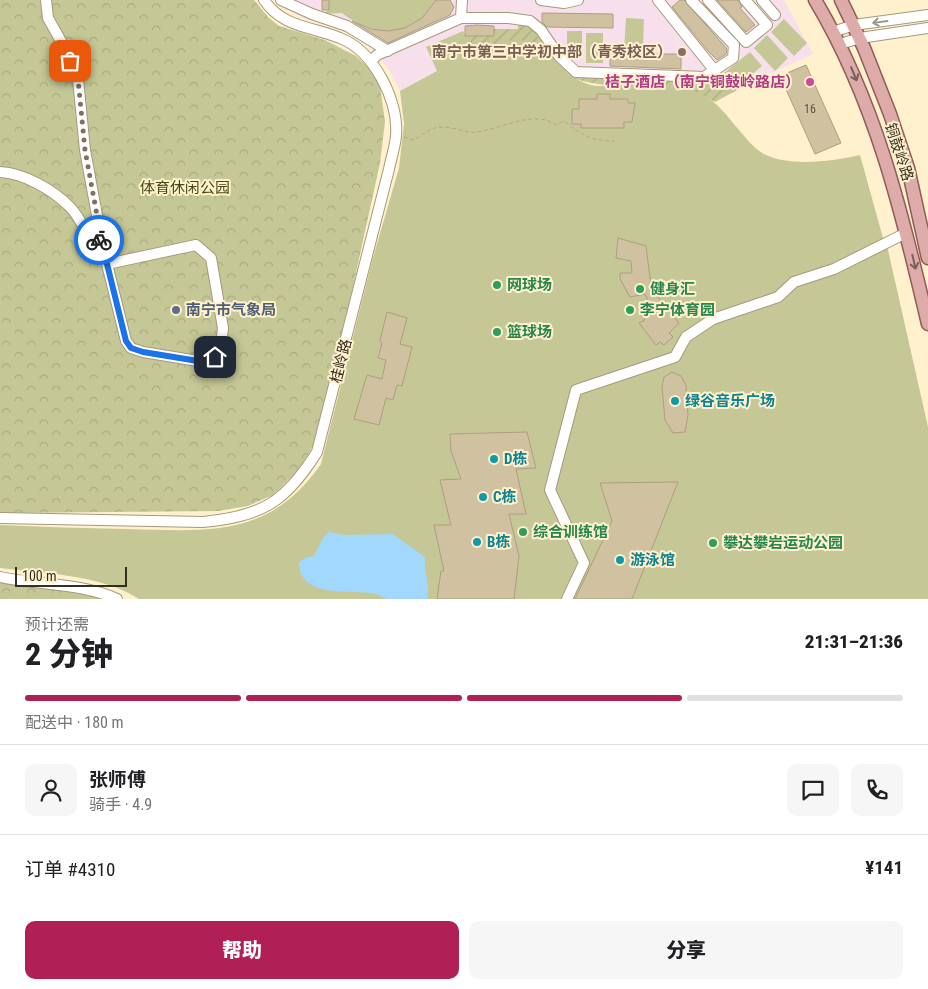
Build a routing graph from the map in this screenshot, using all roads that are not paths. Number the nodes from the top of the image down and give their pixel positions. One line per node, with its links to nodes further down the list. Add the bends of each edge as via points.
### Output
1 (46, 0): 27 (street, via 48,18 78,79 85,150 101,237)
2 (264, 0): 23 (street, 桂岭路, via 272,12 299,26 342,38)
3 (281, 0): 22 (street, via 347,26)
4 (462, 0): 16 (street)
5 (541, 0): 6 (street, via 564,3)
6 (578, 0)
7 (658, 0): 24 (street)
8 (691, 0): 24 (street, via 734,45 733,58)
9 (708, 0): 10 (street, via 746,42 767,25)
10 (745, 0)
11 (762, 0): 14 (street)
12 (815, 0): 19 (main road, 铜鼓岭路)
13 (841, 0): 17 (main road, 铜鼓岭路)
14 (775, 15)
15 (928, 15): 17 (street, one-way to 17)
16 (461, 18): 22 (street); 24 (street, via 508,18 530,22 541,30 559,56 576,72 704,77)
17 (854, 26): 19 (street); 20 (main road, 铜鼓岭路)
18 (928, 28): 20 (street)
19 (834, 32): 21 (main road, 铜鼓岭路)
20 (860, 38): 21 (street); 28 (main road, 铜鼓岭路, via 908,168)
21 (840, 44): 26 (main road, 铜鼓岭路, one-way to 26, via 868,108)
22 (388, 51): 23 (street)
23 (371, 61): 31 (street, 桂岭路, via 386,85 396,136 318,452 300,479 283,496 254,512 230,519 203,522)
24 (715, 71)
25 (0, 172): 27 (street, via 11,172 34,182 58,199 70,208 91,241)
26 (906, 233): 30 (main road, 铜鼓岭路, one-way to 30); 35 (street, via 834,269 794,282 778,297 713,319 686,337 675,357 576,390 550,490 584,563)
27 (97, 243): 29 (street)
28 (928, 258)
29 (107, 264): 29 (street, via 196,245 211,258 223,328 221,346 215,357 204,362 131,348 126,341)
30 (928, 324)
31 (0, 518)
32 (0, 577): 33 (street)
33 (85, 595): 34 (street, via 107,594)
34 (117, 599)
35 (567, 599)

